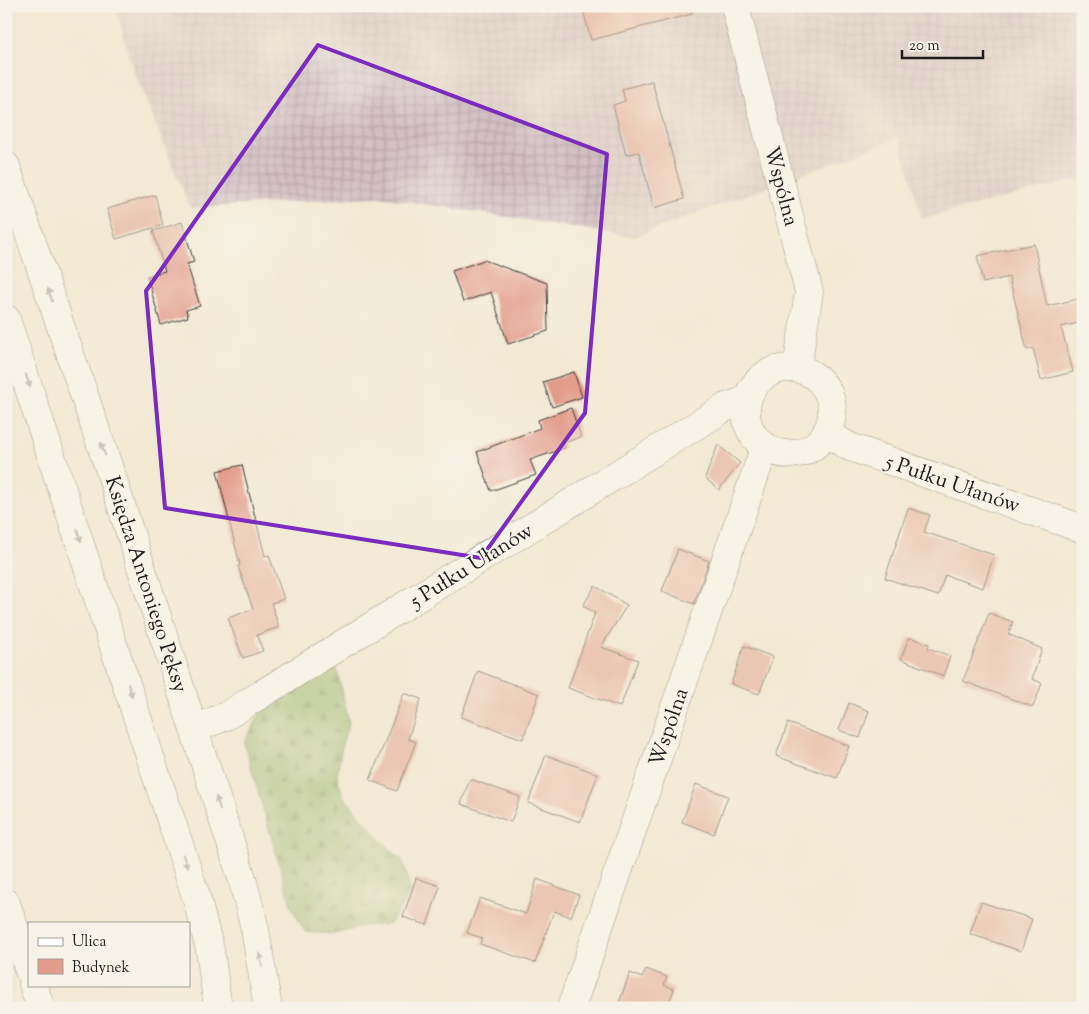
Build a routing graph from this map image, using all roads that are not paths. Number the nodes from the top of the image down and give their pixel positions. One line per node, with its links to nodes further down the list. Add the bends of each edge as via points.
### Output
1 (735, 6): 4 (street, Wspólna, via 809,292)
2 (6, 166): 9 (street, Księdza Antoniego Pęksy, one-way to 2, via 112,474)
3 (6, 319): 14 (street, one-way to 14, via 196,896 210,950)
4 (797, 368): 5 (street, via 772,371 761,378); 6 (street, via 820,381 828,392 832,406)
5 (747, 400): 7 (street, via 749,426); 9 (street, 5 Pułku Ułanów, via 726,407 226,716)
6 (826, 433): 7 (street, via 817,444 798,452 777,452); 8 (street, 5 Pułku Ułanów, via 850,447)
7 (765, 446): 16 (street, Wspólna)
8 (1083, 528)
9 (194, 729): 15 (street, Księdza Antoniego Pęksy, one-way to 9, via 255,929 242,878)
10 (6, 903): 11 (street)
11 (28, 968)
12 (33, 986): 13 (street)
13 (41, 1008)
14 (218, 1008)
15 (268, 1008)
16 (571, 1008)

